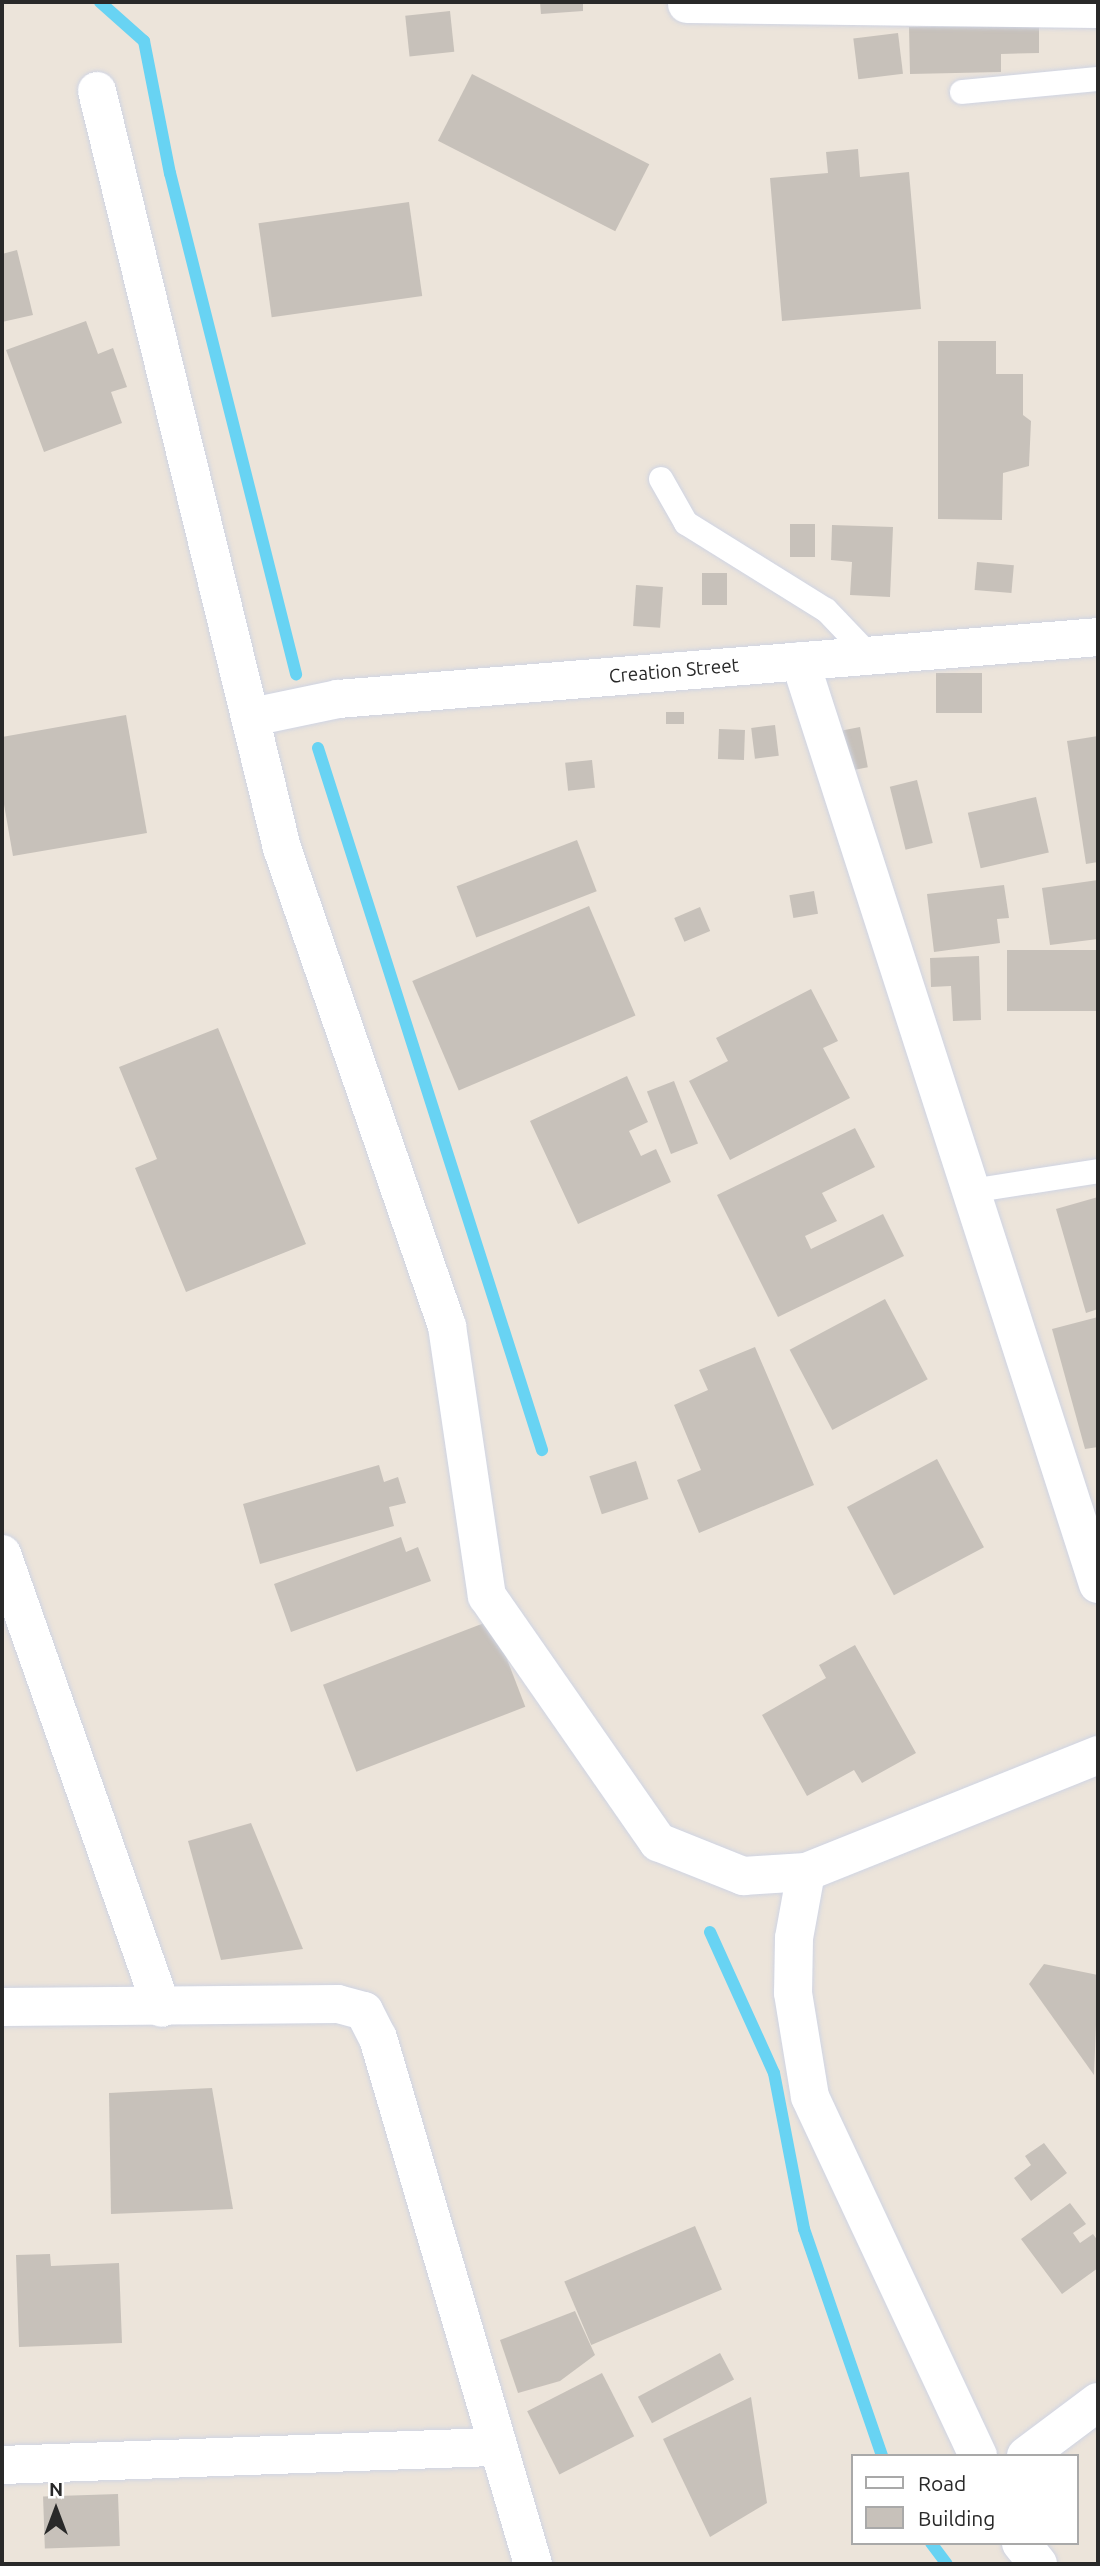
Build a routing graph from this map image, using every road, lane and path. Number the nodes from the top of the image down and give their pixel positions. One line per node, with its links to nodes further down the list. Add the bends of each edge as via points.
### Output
1 (687, 4): 2 (street)
2 (1098, 9)
3 (1098, 79): 5 (lane)
4 (97, 91): 10 (street)
5 (962, 92)
6 (661, 479): 8 (lane, via 686,523 826,610)
7 (1098, 637): 8 (street, Creation Street)
8 (869, 655): 9 (street, Creation Street)
9 (800, 661): 10 (street, Creation Street, via 338,699); 12 (street)
10 (252, 717): 16 (street, via 282,848 447,1326 487,1596 659,1842 743,1876)
11 (1098, 1171): 12 (lane)
12 (971, 1191): 14 (street)
13 (2, 1554): 18 (street)
14 (1098, 1584)
15 (1098, 1755): 16 (street)
16 (806, 1872): 21 (street, via 794,1938 793,1993 810,2097)
17 (2, 2007): 18 (street)
18 (162, 2008): 20 (street, via 338,2004 364,2011 378,2038)
19 (1098, 2403): 22 (street)
20 (494, 2447): 23 (street); 25 (street)
21 (977, 2454)
22 (1029, 2454)
23 (2, 2465)
24 (1023, 2545): 26 (street)
25 (533, 2564)
26 (1038, 2564)

